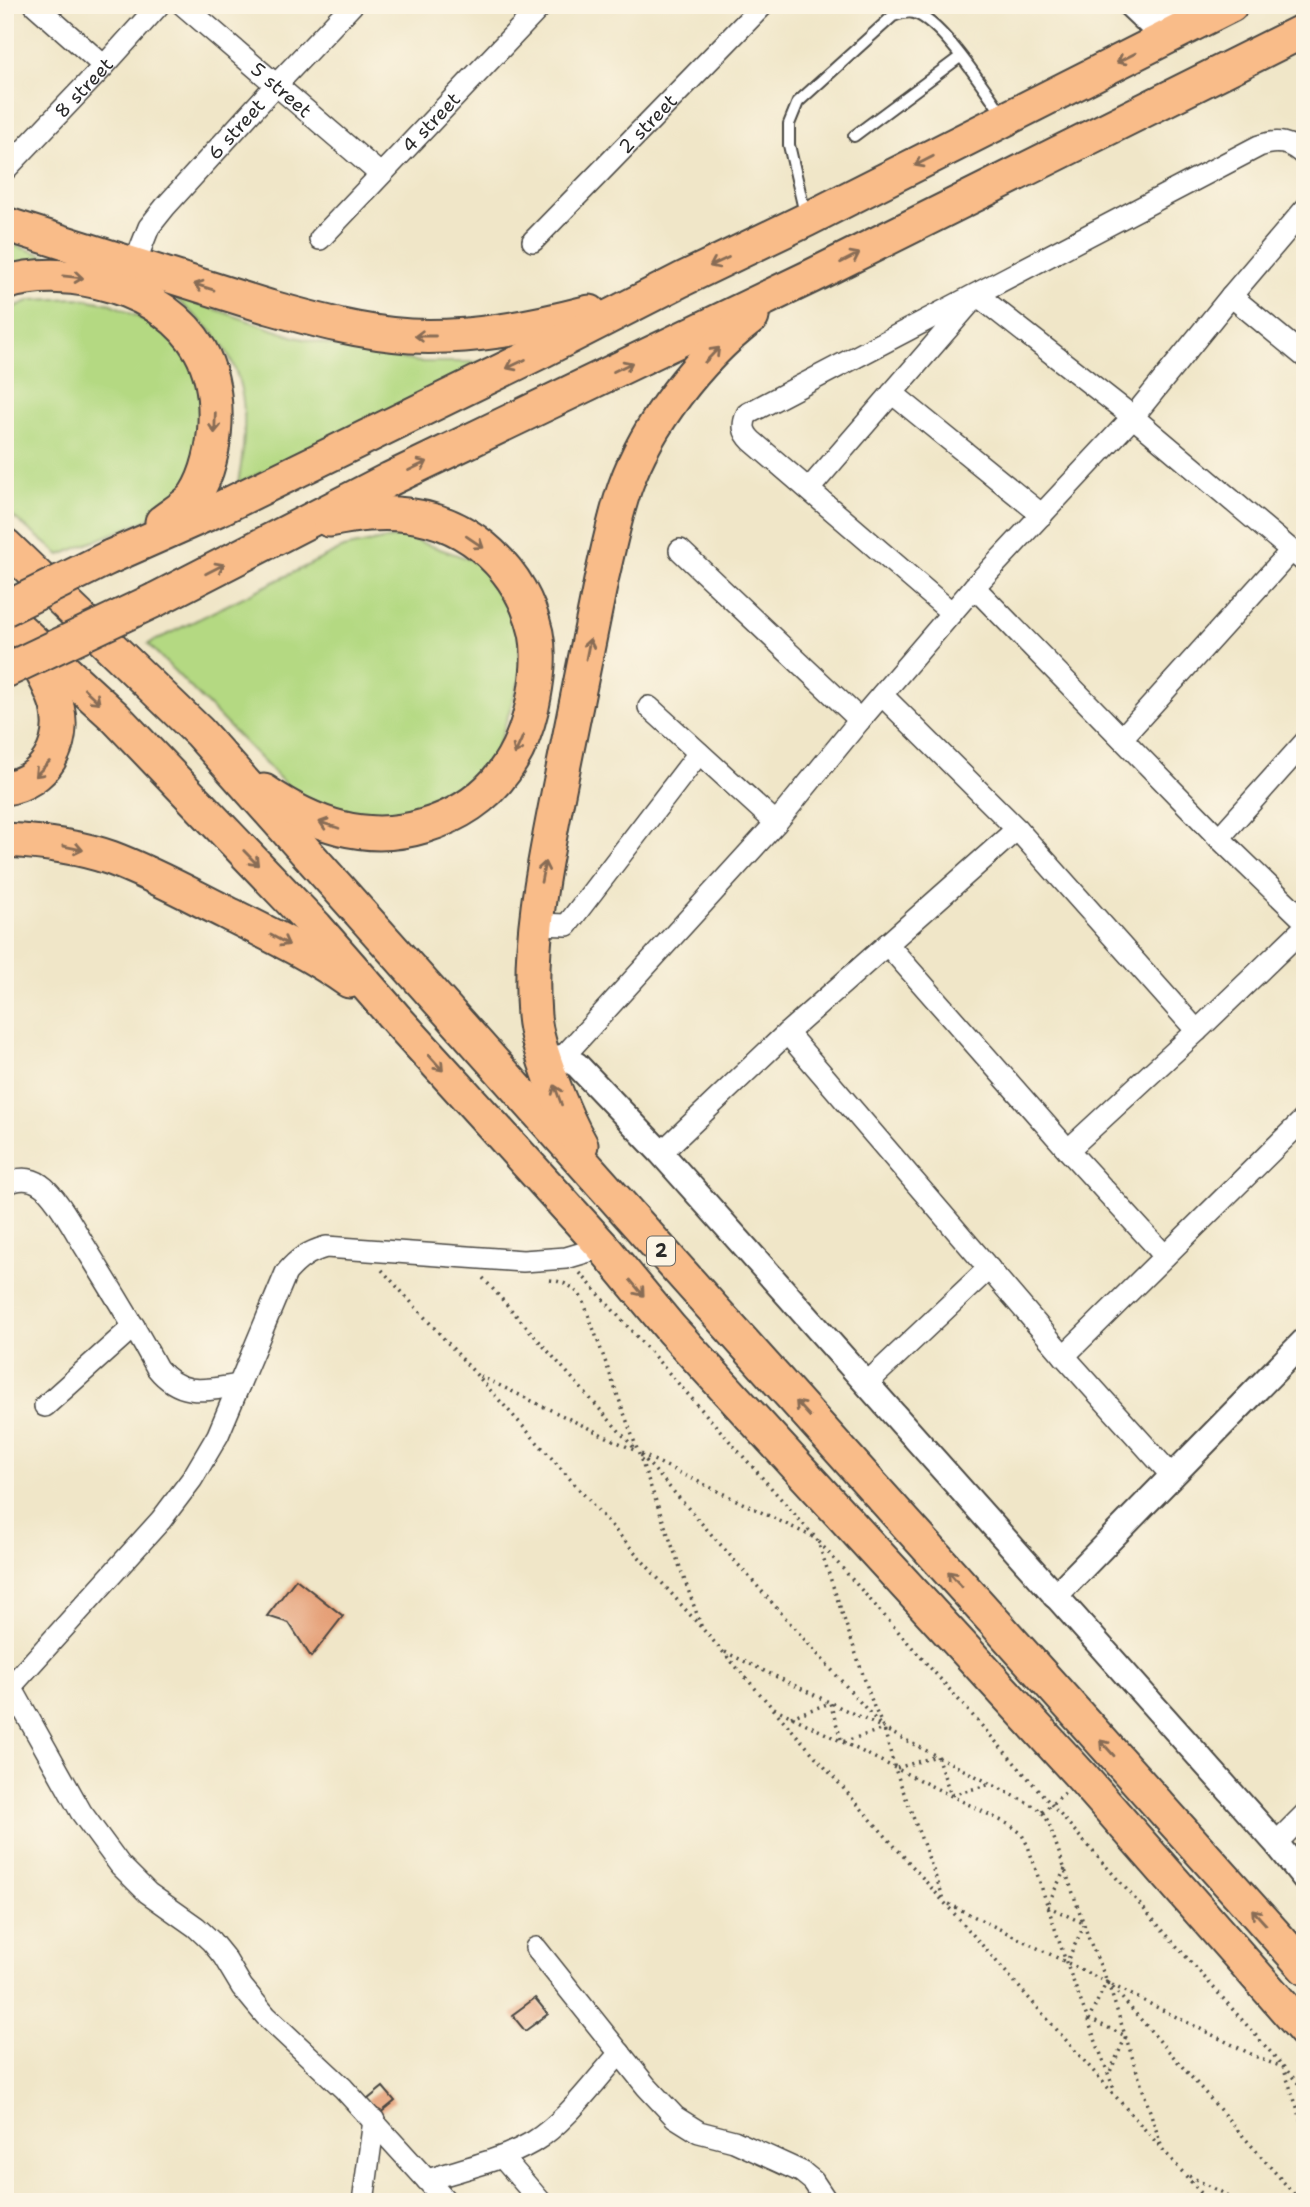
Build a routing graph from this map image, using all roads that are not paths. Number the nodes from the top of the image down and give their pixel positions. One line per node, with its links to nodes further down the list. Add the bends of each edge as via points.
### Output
1 (35, 5): 13 (street)
2 (159, 5): 13 (street, 8 street)
3 (183, 5): 14 (street, 5 street)
4 (352, 5): 14 (street, 6 street)
5 (542, 5): 19 (street, 4 street)
6 (763, 5): 24 (street, 2 street)
7 (1130, 5): 11 (street)
8 (1184, 5): 11 (lane)
9 (1231, 5): 11 (highway)
10 (1305, 30): 26 (highway, one-way to 10)
11 (1157, 31): 15 (highway, one-way to 15)
12 (960, 57): 15 (lane); 16 (lane); 21 (lane, via 930,20 911,12 892,16 798,102 789,124 789,145)
13 (104, 66): 18 (street, 8 street)
14 (275, 86): 19 (street, 5 street); 25 (street, 6 street, via 165,206 149,228)
15 (1007, 119): 21 (highway, one-way to 21)
16 (854, 136)
17 (1305, 156): 29 (street, via 1280,141 1259,146)
18 (5, 170)
19 (380, 174): 23 (street, 4 street)
20 (1305, 209): 30 (street)
21 (806, 220): 27 (highway, one-way to 27)
22 (5, 224): 25 (highway)
23 (320, 239)
24 (533, 241)
25 (134, 265): 27 (highway, one-way to 25, via 603,309 554,321 507,330 410,336 313,320)
26 (813, 276): 36 (highway, one-way to 26); 58 (highway, one-way to 26, via 602,576 626,485 645,443 688,380 745,323)
27 (681, 280): 39 (highway, one-way to 39, via 236,501)
28 (5, 283): 39 (highway, one-way to 39, via 53,275 107,283 162,310 200,350 216,406 215,436 206,468 194,496)
29 (976, 295): 32 (street); 33 (street); 34 (street, via 747,414 745,433)
30 (1231, 296): 31 (street); 33 (street)
31 (1305, 357)
32 (892, 393): 34 (street); 35 (street)
33 (1133, 417): 35 (street); 40 (street)
34 (809, 489): 42 (street)
35 (1042, 515): 41 (street)
36 (292, 529): 44 (highway, one-way to 36, bridge); 48 (highway, one-way to 48, via 350,516 408,515 453,528 500,562 517,585 536,635 535,695 519,747 508,769 473,804 408,831 373,834 334,828 281,803)
37 (5, 545): 48 (highway, 2)
38 (680, 550): 47 (street)
39 (120, 553): 43 (highway, bridge)
40 (1298, 556): 49 (street)
41 (974, 587): 42 (street); 49 (street)
42 (952, 613): 45 (street)
43 (7, 615): 52 (highway, one-way to 52, via 53,693 58,729 56,748 45,768 29,781); 61 (highway, 2, one-way to 61, via 115,717 316,927)
44 (5, 671)
45 (882, 695): 47 (street); 54 (street)
46 (649, 707): 51 (street)
47 (860, 720): 53 (street)
48 (199, 732): 69 (highway, 2)
49 (1122, 738): 55 (street)
50 (1305, 742): 55 (street)
51 (699, 753): 53 (street); 58 (street, via 567,925)
52 (5, 788)
53 (776, 822): 64 (street)
54 (1017, 829): 60 (street); 62 (street)
55 (1219, 838): 57 (street)
56 (5, 840): 61 (highway, one-way to 61, via 80,850 140,870 322,963)
57 (1305, 921)
58 (536, 924): 64 (highway, via 534,1018)
59 (1305, 927): 62 (street)
60 (887, 944): 63 (street); 66 (street)
61 (399, 1022): 70 (highway, 2, one-way to 70)
62 (1197, 1031): 66 (street)
63 (787, 1033): 67 (street); 72 (street)
64 (554, 1058): 67 (street, via 577,1065); 69 (highway, one-way to 64, via 576,1136 565,1113)
65 (1305, 1118): 71 (street)
66 (1068, 1150): 71 (street)
67 (662, 1153): 76 (street)
68 (5, 1184): 73 (street, via 26,1179 47,1189)
69 (630, 1216): 86 (highway, 2, one-way to 69)
70 (603, 1247): 77 (street, via 566,1258 523,1261 326,1248 310,1252 286,1273); 87 (highway, 2, one-way to 87, via 671,1329 1082,1777)
71 (1165, 1256): 75 (street)
72 (989, 1268): 75 (street); 76 (street)
73 (134, 1326): 77 (street, via 157,1368 177,1385 204,1390); 78 (street)
74 (1305, 1340): 79 (street)
75 (1064, 1356): 79 (street)
76 (867, 1383): 80 (street)
77 (239, 1385): 81 (street, via 206,1458 177,1500)
78 (45, 1406)
79 (1172, 1477): 80 (street)
80 (1055, 1596): 83 (street)
81 (8, 1690): 89 (street, via 81,1812 120,1865 148,1894 211,1941 266,2016)
82 (1305, 1814): 83 (street)
83 (1276, 1843): 84 (street)
84 (1305, 1880)
85 (536, 1948): 88 (street)
86 (1305, 1968)
87 (1305, 2031)
88 (620, 2053): 90 (street, via 558,2123); 95 (street, via 684,2124 802,2172)
89 (374, 2120): 91 (street); 92 (street)
90 (502, 2157): 91 (street); 94 (street)
91 (427, 2180): 93 (street)
92 (363, 2202)
93 (447, 2202)
94 (541, 2202)
95 (827, 2202)

